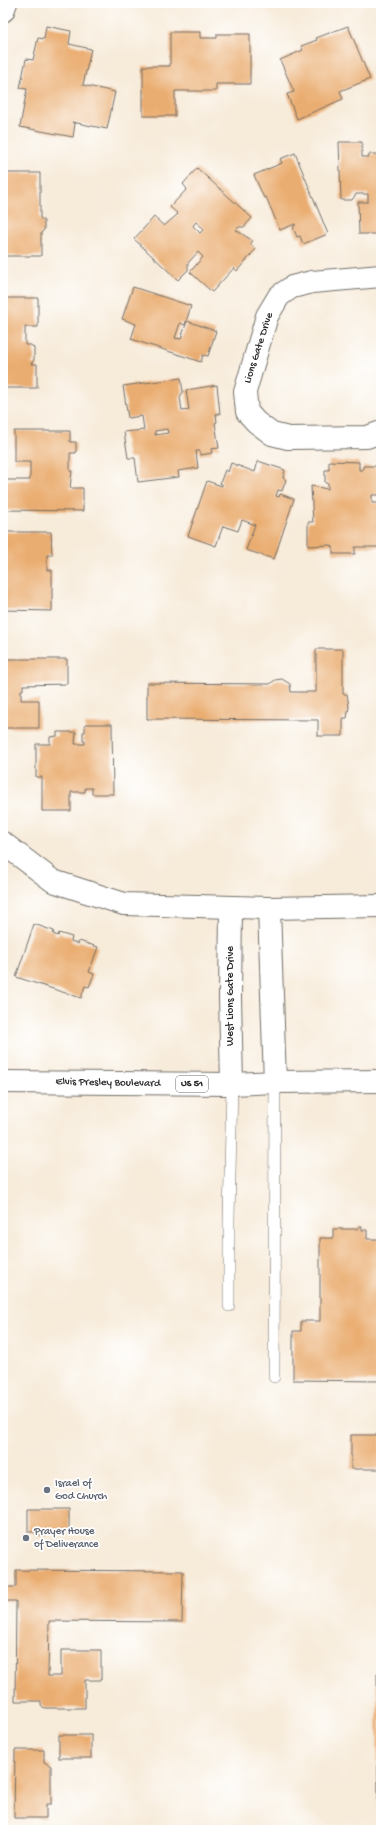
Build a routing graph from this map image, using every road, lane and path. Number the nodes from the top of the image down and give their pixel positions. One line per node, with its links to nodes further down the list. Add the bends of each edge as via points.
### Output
1 (6, 3): 2 (street)
2 (3, 11)
3 (381, 276): 4 (street, Lions Gate Drive, via 312,282 292,287 279,296 267,316 245,392 248,412 272,434 288,438 367,437)
4 (381, 432)
5 (3, 843): 7 (street, via 53,881 124,904)
6 (381, 906): 8 (street)
7 (231, 907): 8 (street); 12 (street, West Lions Gate Drive)
8 (269, 908): 11 (street)
9 (381, 1081): 11 (street, Elvis Presley Boulevard / US 51)
10 (3, 1082): 12 (street, Elvis Presley Boulevard / US 51)
11 (275, 1082): 12 (street, Elvis Presley Boulevard / US 51); 14 (lane)
12 (232, 1084): 13 (lane)
13 (229, 1306)
14 (274, 1377)

